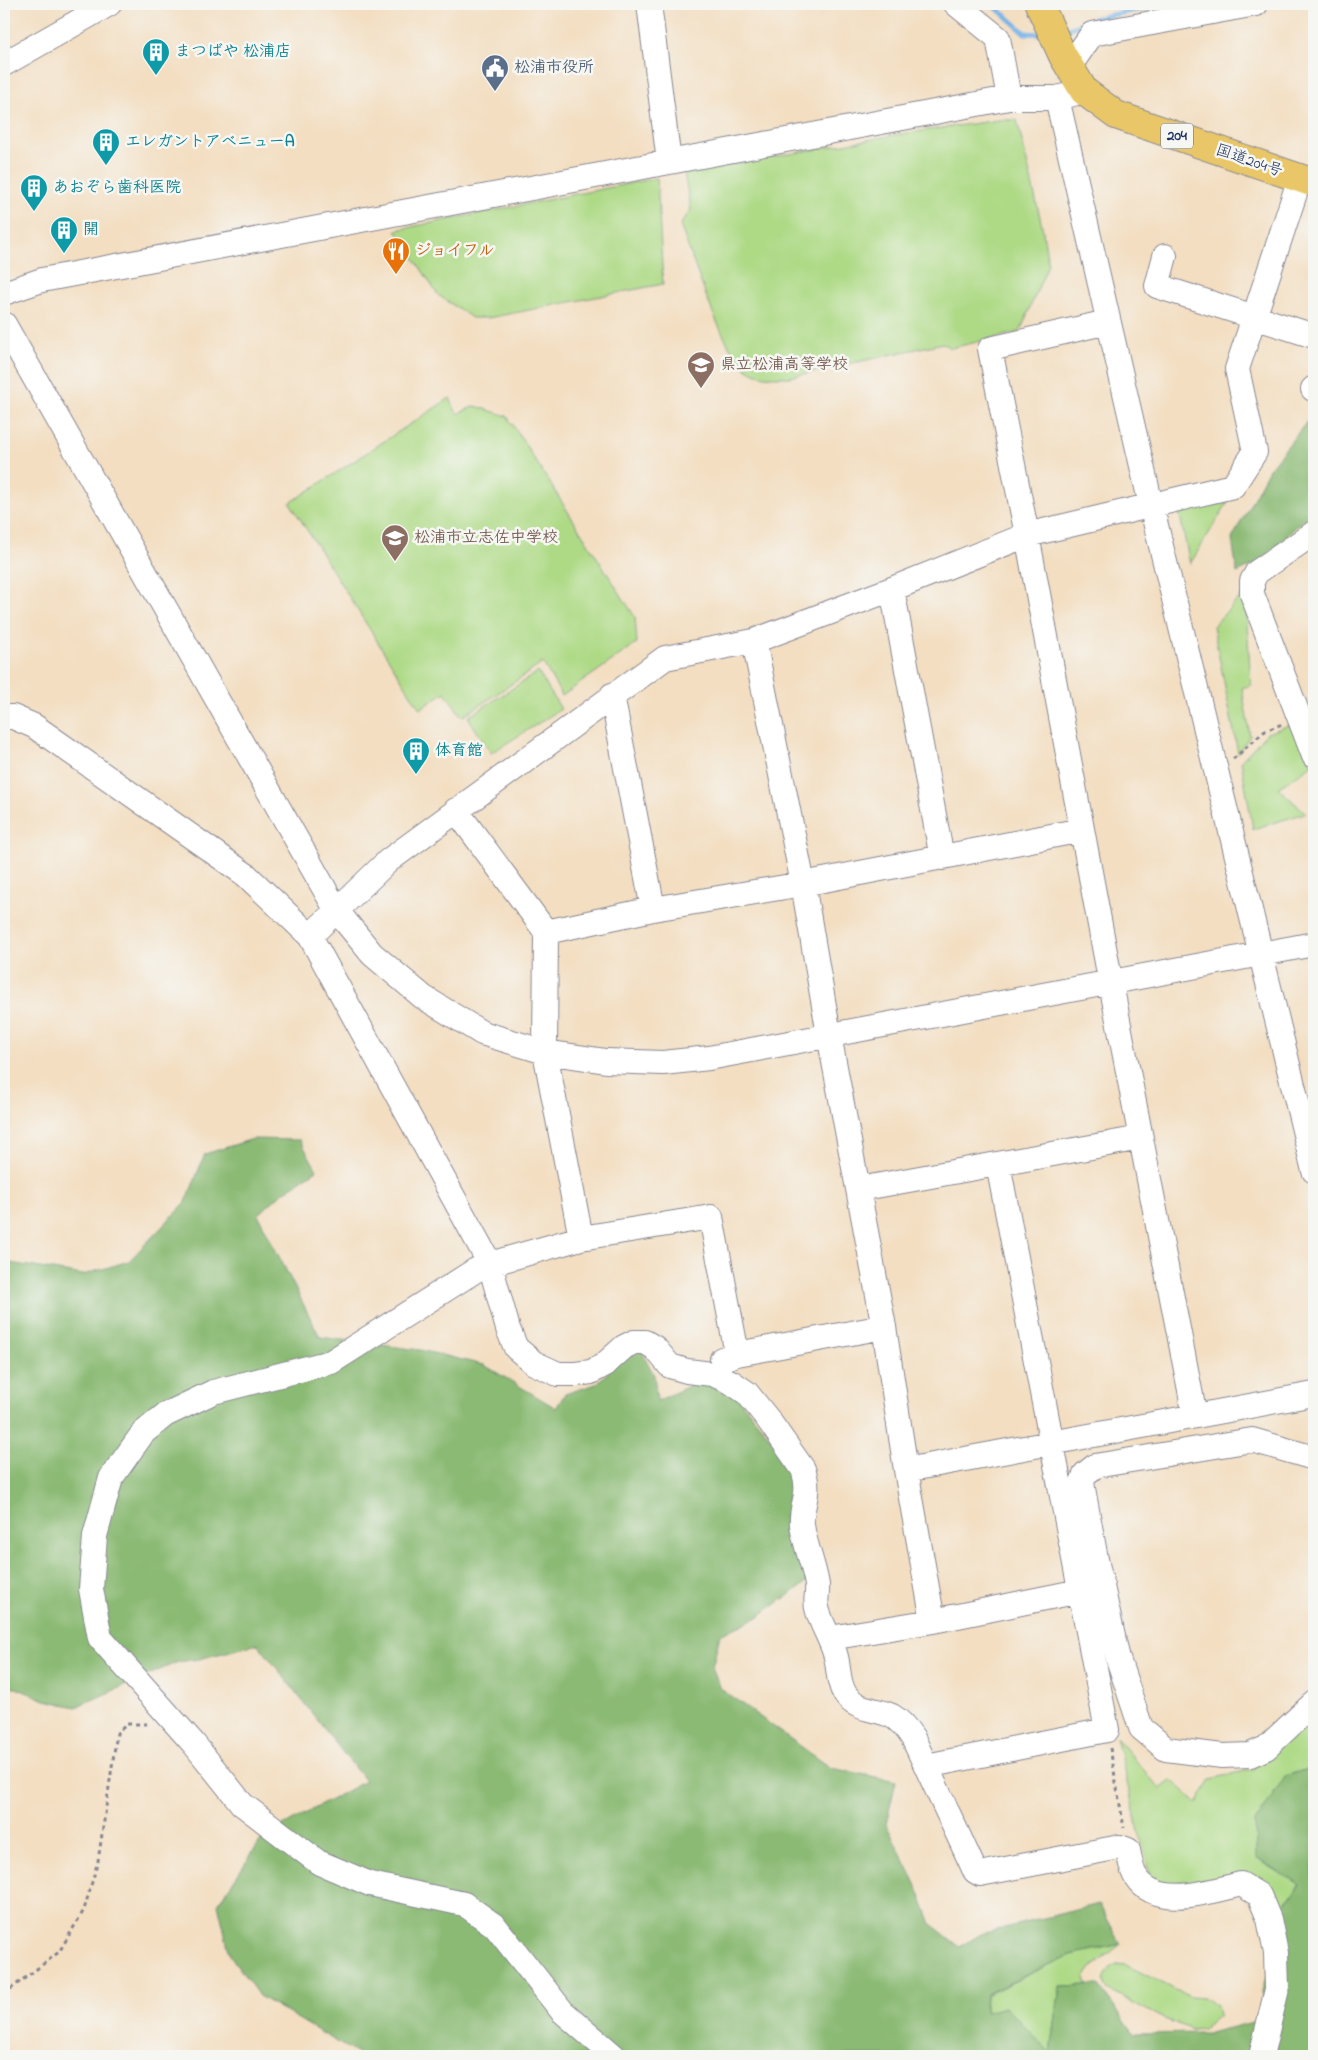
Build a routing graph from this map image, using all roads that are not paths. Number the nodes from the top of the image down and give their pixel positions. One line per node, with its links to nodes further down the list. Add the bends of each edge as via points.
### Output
1 (109, 4): 7 (street)
2 (649, 4): 11 (street)
3 (956, 4): 9 (street, via 998,38)
4 (1040, 4): 6 (highway, 国道204号 / 204)
5 (1256, 4): 6 (street, via 1092,34)
6 (1066, 61): 8 (highway, 国道204号 / 204)
7 (4, 64)
8 (1084, 91): 10 (street); 12 (highway, 国道204号 / 204, via 1116,115)
9 (1010, 98): 10 (street); 11 (street)
10 (1057, 98): 16 (street)
11 (669, 162): 14 (street, via 42,280)
12 (1307, 180): 15 (street)
13 (1165, 256): 15 (street, via 1156,286)
14 (4, 293)
15 (1255, 316): 18 (street); 19 (street, via 1237,370 1254,452 1233,486)
16 (1108, 322): 19 (street); 21 (street, via 990,349)
17 (4, 324): 32 (street)
18 (1314, 336)
19 (1151, 505): 21 (street); 36 (street)
20 (1314, 533): 26 (street, via 1257,572 1252,581 1252,594)
21 (1027, 535): 22 (street); 28 (street)
22 (892, 589): 23 (street); 29 (street)
23 (754, 641): 24 (street, via 665,658); 30 (street)
24 (612, 695): 27 (street); 31 (street)
25 (4, 717): 34 (street, via 13,717 34,726 246,875)
26 (1314, 756)
27 (456, 810): 32 (street, via 388,861); 33 (street)
28 (1082, 830): 29 (street); 37 (street)
29 (942, 858): 30 (street)
30 (803, 884): 31 (street); 38 (street)
31 (653, 909): 33 (street)
32 (337, 911): 34 (street); 39 (street, via 372,954 423,997 482,1033)
33 (546, 932): 39 (street)
34 (310, 936): 45 (street)
35 (1314, 944): 36 (street)
36 (1262, 955): 37 (street); 42 (street)
37 (1111, 984): 38 (street); 40 (street)
38 (829, 1035): 39 (street, via 709,1058 663,1063 606,1061); 43 (street)
39 (545, 1052): 44 (street)
40 (1141, 1138): 41 (street); 50 (street)
41 (998, 1164): 43 (street); 51 (street)
42 (1314, 1171)
43 (859, 1189): 46 (street)
44 (582, 1238): 45 (street); 47 (street, via 711,1217)
45 (490, 1264): 48 (street, via 516,1348 534,1364 558,1374 591,1372 624,1347 634,1342 645,1342 655,1348 670,1366); 60 (street, via 331,1362 213,1392 165,1415 143,1433 110,1478 94,1536 91,1589 100,1638 194,1744 242,1804 318,1862 370,1884 464,1904 495,1926 562,2011)
46 (884, 1326): 47 (street); 53 (street)
47 (737, 1354): 48 (street)
48 (687, 1371): 57 (street, via 712,1374 747,1393 802,1469 807,1495 802,1524 817,1586 816,1606)
49 (1314, 1394): 50 (street)
50 (1195, 1416): 51 (street)
51 (1052, 1443): 53 (street); 54 (street)
52 (1314, 1458): 54 (street, via 1252,1440 1095,1466)
53 (906, 1470): 56 (street)
54 (1071, 1486): 55 (street); 58 (street, via 1096,1559 1118,1659 1141,1728 1166,1749 1250,1756 1266,1748)
55 (1080, 1591): 56 (street); 59 (street, via 1107,1730)
56 (933, 1621): 57 (street)
57 (830, 1638): 59 (street, via 845,1694 864,1709 885,1714 902,1724 913,1738)
58 (1314, 1703)
59 (926, 1766): 61 (street, via 971,1866 980,1874 1120,1848 1128,1850 1135,1875 1155,1894 1166,1897 1241,1884 1259,1896 1269,1919 1276,1953 1276,1989)
60 (614, 2056)
61 (1261, 2056)

